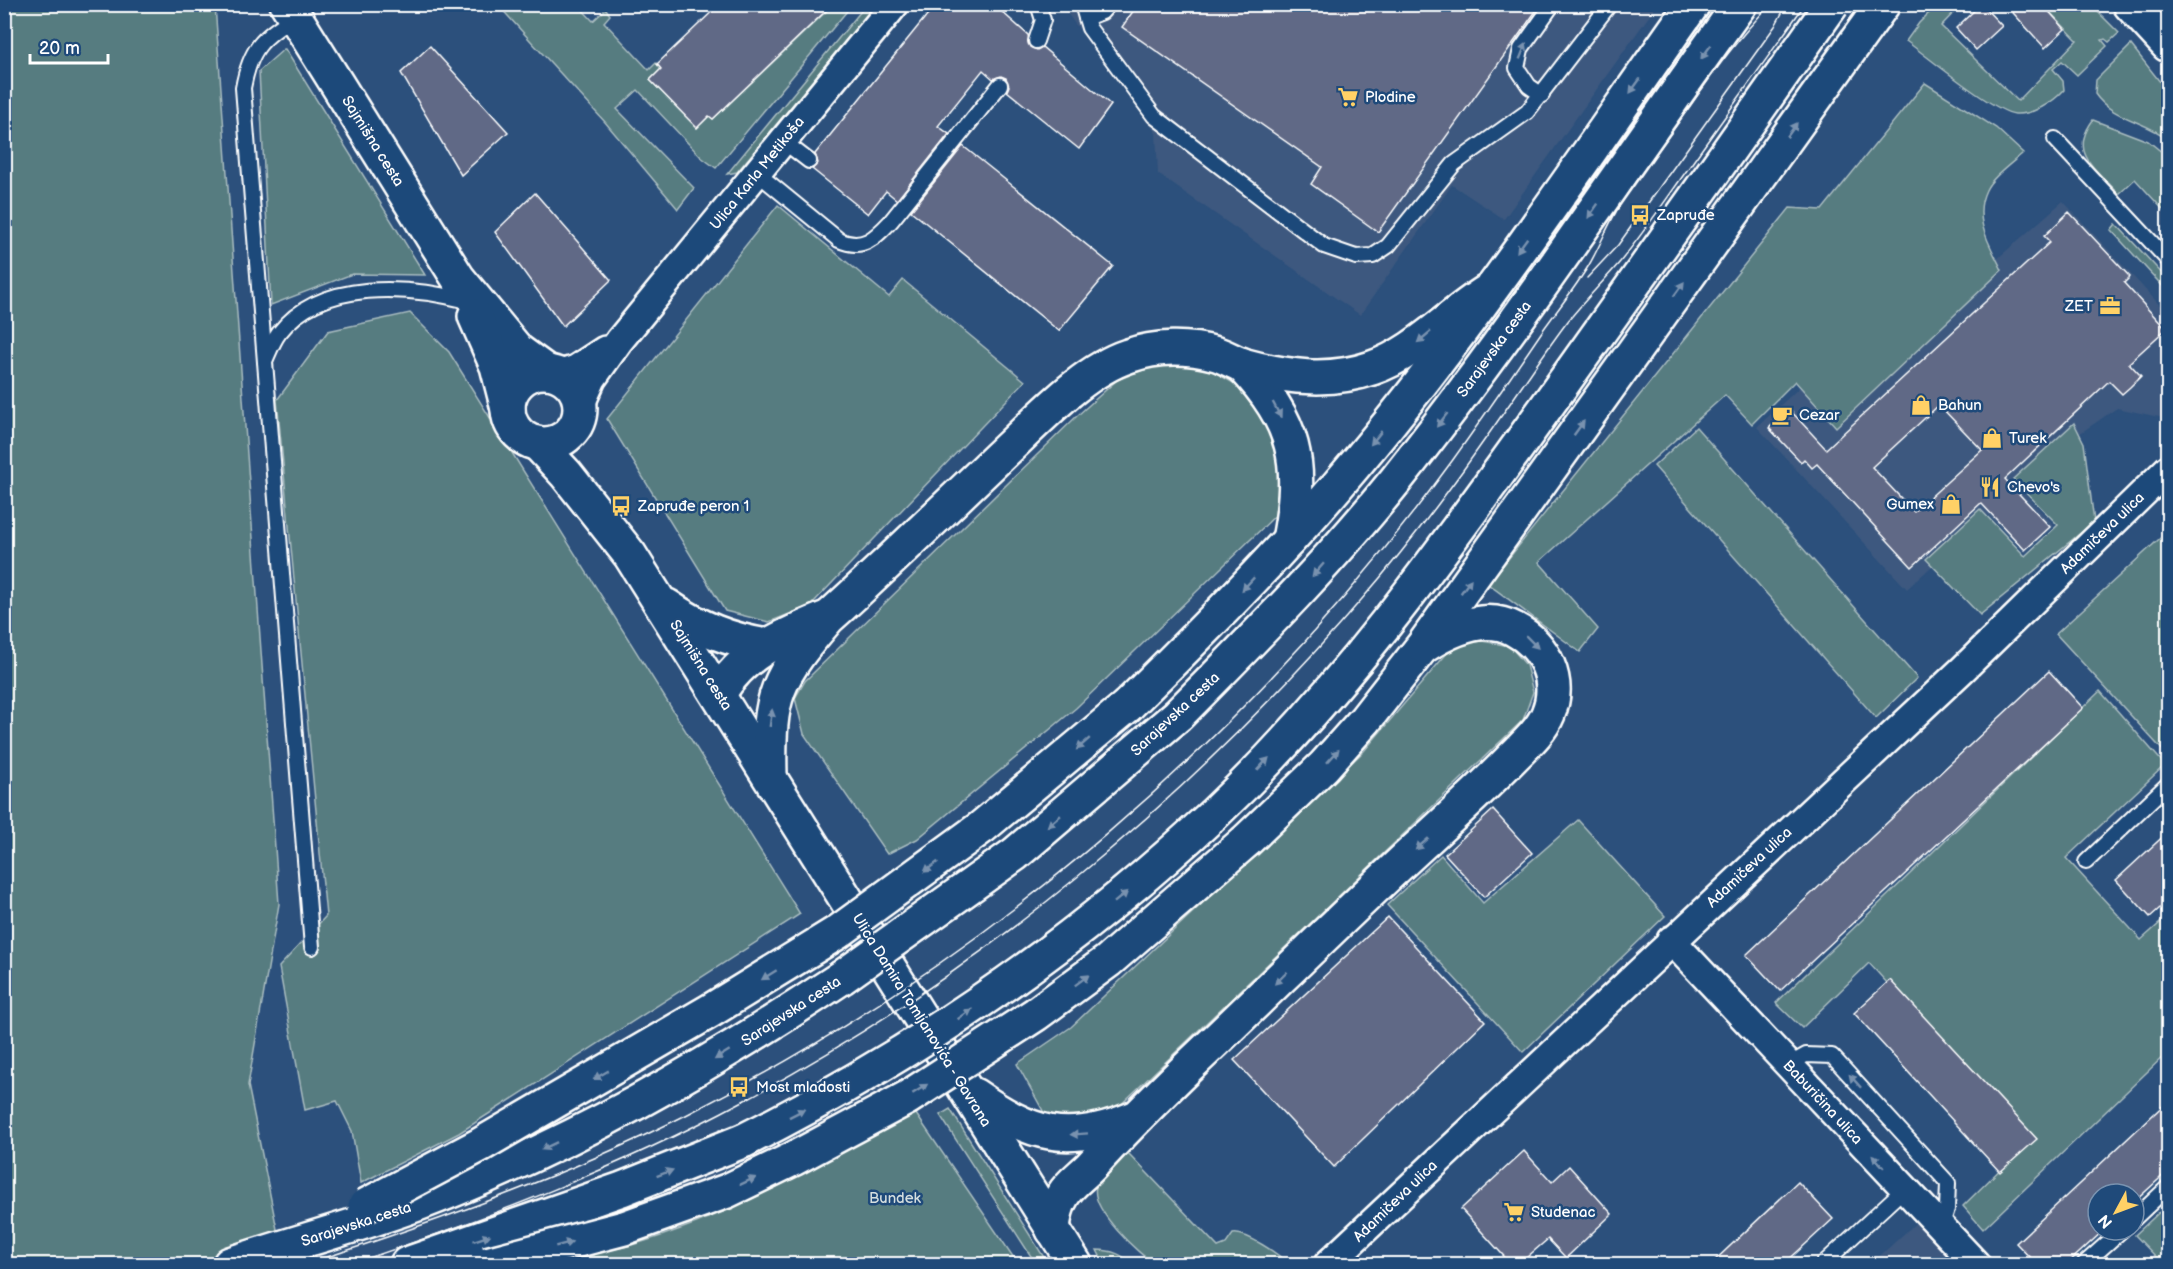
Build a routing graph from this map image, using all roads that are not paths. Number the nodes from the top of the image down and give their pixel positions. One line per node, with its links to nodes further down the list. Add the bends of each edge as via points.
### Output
1 (895, 4): 18 (street, Ulica Karla Metikoša)
2 (1038, 4): 13 (lane, via 1043,20)
3 (1109, 4): 12 (lane, via 1102,12)
4 (1553, 4): 16 (lane, one-way to 4, via 1528,86 1517,68 1521,49)
5 (1610, 4): 16 (lane)
6 (1694, 4): 23 (main road, Sarajevska cesta, one-way to 23)
7 (1740, 4): 49 (main road, Sarajevska cesta, one-way to 49, bridge, via 1455,404 1393,483 1268,624 1161,729 1015,854 715,1060 598,1122 462,1186)
8 (1832, 4): 54 (main road, one-way to 8, bridge, via 688,1164 818,1103 956,1020 1138,883 1219,809 1385,627 1529,432)
9 (1883, 4): 35 (main road, one-way to 9)
10 (2130, 4): 14 (main road)
11 (291, 11): 22 (main road, Sajmišna cesta); 25 (lane, via 254,51 243,88)
12 (1084, 11): 16 (lane, via 1089,28 1154,116 1324,246 1356,257 1373,256 1388,246 1454,164 1527,112)
13 (1036, 41)
14 (2169, 45)
15 (1000, 85): 20 (lane, via 891,221 874,239 863,244 851,245 840,240)
16 (1542, 94)
17 (2055, 139): 21 (lane)
18 (783, 141): 19 (lane); 20 (street, Ulica Karla Metikoša)
19 (809, 161)
20 (757, 173): 24 (street, Ulica Karla Metikoša)
21 (2169, 260)
22 (463, 290): 25 (lane, via 363,292 327,298 279,332); 27 (main road, Sajmišna cesta, via 518,351); 28 (main road, Sajmišna cesta, via 497,366)
23 (1488, 291): 26 (main road, one-way to 26, via 1414,345 1372,368 1321,378 1293,377); 32 (main road, Sarajevska cesta, one-way to 32, via 1411,394)
24 (619, 341): 27 (street, Ulica Karla Metikoša, via 576,369); 29 (street, Ulica Karla Metikoša, via 592,380)
25 (264, 363): 42 (lane)
26 (1241, 364): 32 (main road, one-way to 32, via 1276,407 1291,440 1297,502); 36 (main road, via 1197,350 1154,349 1126,356 1092,375 1031,427 828,618)
27 (552, 374): 28 (main road, via 535,373 515,386); 29 (main road, via 568,381 576,391)
28 (508, 409): 30 (main road, via 517,431)
29 (579, 413): 30 (main road, via 571,432 561,440); 33 (main road, Sajmišna cesta, via 578,438 585,461)
30 (537, 443): 33 (main road, Sajmišna cesta)
31 (2169, 469): 41 (street, Adamičeva ulica, via 1962,670)
32 (1289, 541): 49 (main road, Sarajevska cesta, one-way to 49, bridge, via 1126,706 982,828 838,932)
33 (630, 555): 34 (main road, Sajmišna cesta)
34 (660, 600): 36 (main road, via 706,630); 37 (main road, Sajmišna cesta)
35 (1422, 647): 45 (main road, one-way to 45, via 1445,633 1482,622 1506,624 1524,634 1548,663 1553,686 1547,717 1537,733 1466,806); 55 (main road, one-way to 35, bridge, via 624,1228 727,1191 907,1098 1036,1014 1108,960 1246,841 1324,766)
36 (778, 657): 37 (main road, via 735,670); 38 (main road, one-way to 36)
37 (719, 694): 38 (main road, Sajmišna cesta)
38 (770, 776): 44 (main road, Ulica Damira Tomljanovića - Gavrana)
39 (2169, 784): 40 (lane)
40 (2086, 862)
41 (1671, 940): 43 (street, Baburičina ulica); 57 (street, Adamičeva ulica)
42 (312, 947)
43 (1788, 1065): 47 (street, Baburičina ulica, one-way to 43); 50 (lane, one-way to 43, via 1947,1209 1948,1183 1832,1056 1806,1055)
44 (965, 1089): 45 (main road, one-way to 44, via 1085,1134 1047,1134 1000,1113); 51 (main road, Ulica Damira Tomljanovića - Gavrana)
45 (1135, 1118): 51 (main road, via 1064,1194 1054,1216)
46 (2169, 1187): 48 (lane)
47 (1904, 1188): 50 (street, Baburičina ulica); 58 (lane)
48 (2146, 1208)
49 (366, 1214): 53 (main road, Sarajevska cesta)
50 (1941, 1228): 59 (street, Baburičina ulica)
51 (1053, 1230): 56 (main road, Ulica Damira Tomljanovića - Gavrana)
52 (2109, 1242): 60 (lane)
53 (230, 1264)
54 (407, 1264)
55 (487, 1264)
56 (1075, 1264)
57 (1328, 1264)
58 (1823, 1264)
59 (1976, 1264)
60 (2084, 1264)

